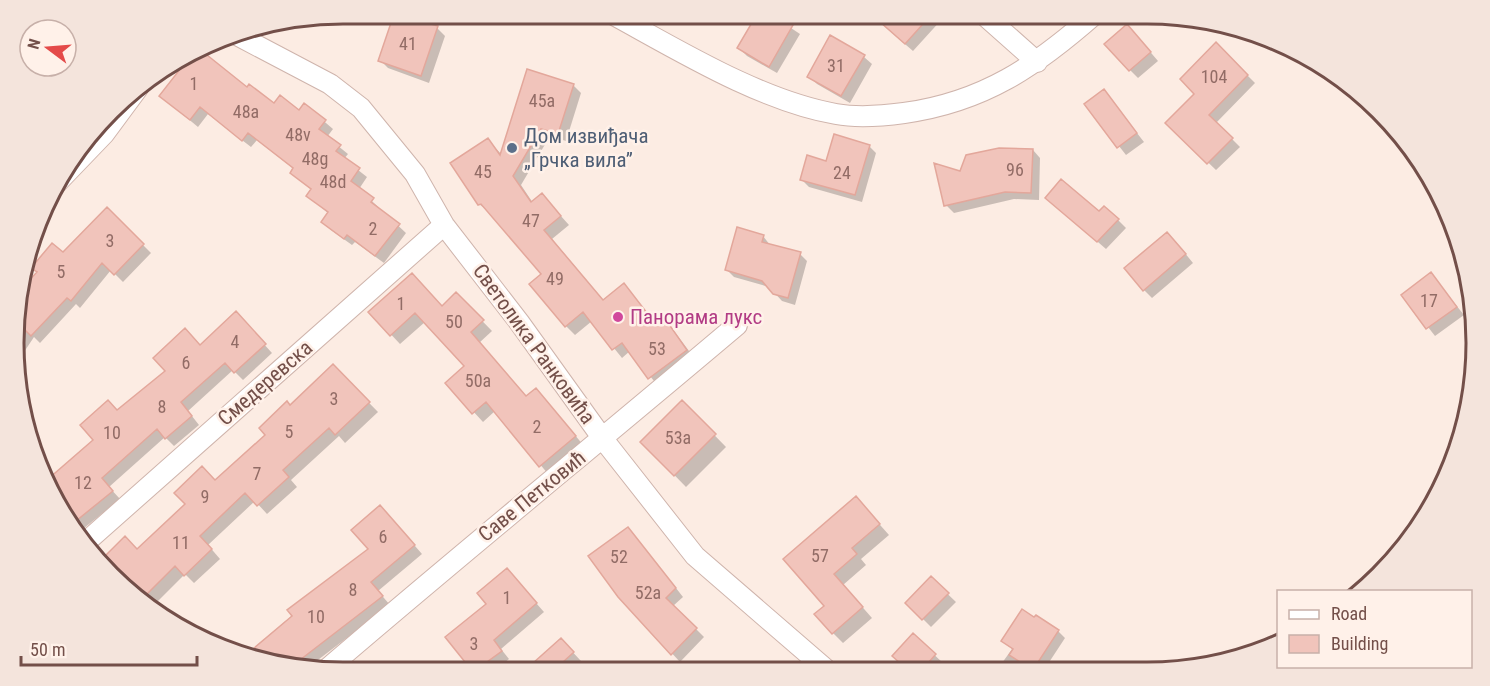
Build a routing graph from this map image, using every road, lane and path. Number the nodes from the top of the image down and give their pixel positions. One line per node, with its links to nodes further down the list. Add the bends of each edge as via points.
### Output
1 (630, 24): 5 (street, via 721,73 836,114 887,116 966,100)
2 (994, 24): 5 (street)
3 (1083, 24): 5 (street)
4 (245, 39): 8 (street, Светолика Ранковића, via 330,84 361,108 415,174)
5 (1037, 62)
6 (114, 120): 7 (street)
7 (92, 146)
8 (444, 225): 10 (street, Светолика Ранковића); 11 (street, Смедеревска)
9 (737, 325): 10 (street, Саве Петковић)
10 (603, 439): 12 (street, Саве Петковић, via 475,541); 13 (street, Светолика Ранковића, via 695,556)
11 (91, 538)
12 (336, 662)
13 (818, 662)

